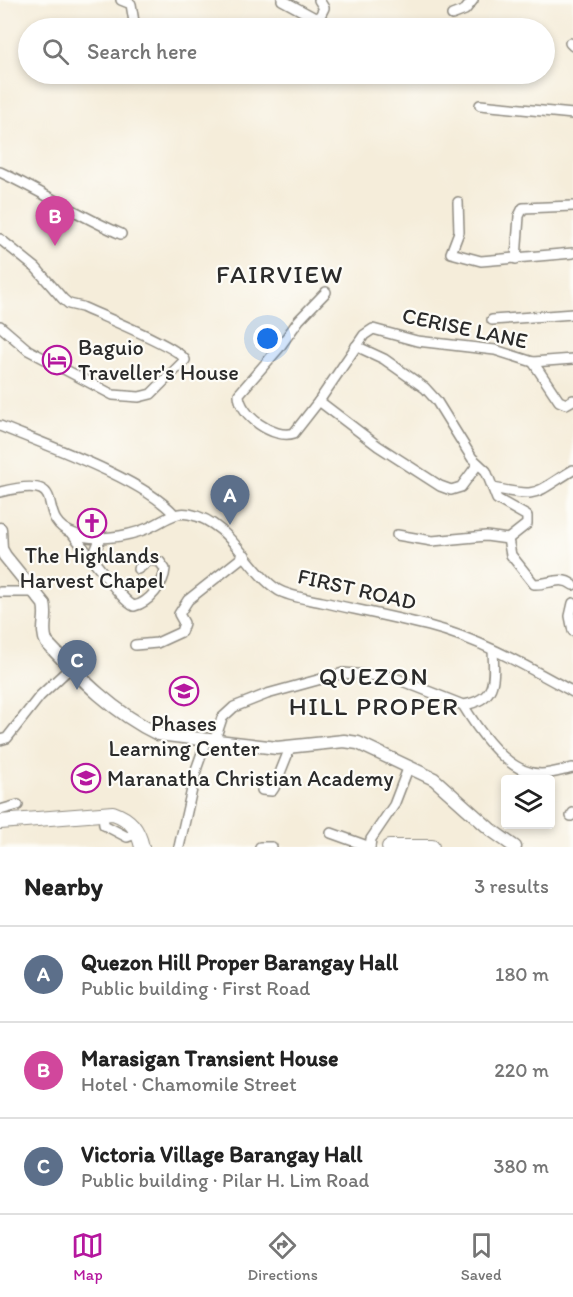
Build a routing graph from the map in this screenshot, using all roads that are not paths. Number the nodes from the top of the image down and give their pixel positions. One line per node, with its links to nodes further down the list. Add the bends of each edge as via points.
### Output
1 (121, 0): 6 (street, via 131,4)
2 (282, 0): 7 (street)
3 (319, 0): 8 (street, via 324,8)
4 (473, 0): 5 (street, via 465,10)
5 (452, 15)
6 (133, 18)
7 (305, 18)
8 (317, 18)
9 (480, 105): 10 (street)
10 (573, 114)
11 (0, 172): 14 (street, via 52,197 75,214)
12 (458, 202): 17 (street, via 459,232 451,254 481,261)
13 (573, 206): 17 (street, via 522,208)
14 (121, 234)
15 (0, 239): 21 (street, via 36,268 69,304 177,351 185,360 151,394 126,397 101,389 28,350)
16 (573, 253): 17 (street)
17 (516, 259)
18 (326, 292): 26 (street, via 304,313 239,394 252,418 287,435 294,433)
19 (573, 314): 20 (street)
20 (492, 320)
21 (0, 326)
22 (356, 346): 24 (street, CERISE LANE, via 368,331 380,330 417,341 495,350); 26 (street); 28 (street, via 384,359 425,388)
23 (573, 359): 24 (street, CERISE LANE)
24 (533, 362): 25 (street, via 559,401 566,404)
25 (573, 400)
26 (319, 401): 28 (street, via 378,446 445,489 461,487)
27 (0, 426): 32 (street, via 140,488)
28 (478, 464): 30 (street, via 486,471)
29 (573, 470): 30 (street, via 534,494 513,494)
30 (493, 488): 37 (street, via 501,502 527,516 527,524)
31 (0, 492): 34 (street, via 29,486 43,488 58,525)
32 (174, 514): 36 (street, via 141,531); 38 (street, FIRST ROAD, via 191,514 207,522)
33 (0, 529): 43 (main road, via 5,556)
34 (72, 533): 36 (street); 39 (street)
35 (397, 535): 37 (street, via 432,541 486,536)
36 (101, 537): 39 (street)
37 (508, 539): 41 (street, via 511,555 534,584 558,579)
38 (245, 555): 46 (street, via 188,600 179,614 184,624 181,632 157,643); 47 (street, FIRST ROAD, via 279,590 430,626 473,639)
39 (92, 559): 40 (street, via 134,606 155,591 165,569 160,562 150,560)
40 (138, 569)
41 (573, 585)
42 (0, 591): 43 (street)
43 (37, 592): 48 (main road, via 46,611 43,636)
44 (573, 603): 45 (street)
45 (573, 631)
46 (135, 645)
47 (493, 650): 49 (street, FIRST ROAD); 50 (street, via 492,688 474,704)
48 (70, 668): 51 (main road, via 111,706 146,728 158,734); 52 (street, via 40,696 7,738)
49 (573, 692)
50 (463, 705): 51 (street, via 392,677 343,673 234,707 222,718); 55 (street, via 508,760 540,774)
51 (211, 739): 53 (main road); 62 (street, via 197,767)
52 (0, 740)
53 (290, 748): 54 (main road, via 344,741 358,743); 56 (street, via 272,791)
54 (409, 766): 65 (street, via 394,805 371,839); 68 (main road, via 444,787)
55 (573, 768)
56 (262, 790)
57 (18, 805): 58 (street)
58 (0, 810)
59 (0, 822): 61 (highway, via 103,812 124,817 138,833)
60 (331, 832): 65 (street)
61 (142, 847)
62 (179, 847)
63 (260, 847): 64 (street)
64 (272, 847)
65 (370, 847)
66 (389, 847): 67 (highway)
67 (432, 847)
68 (515, 847)

